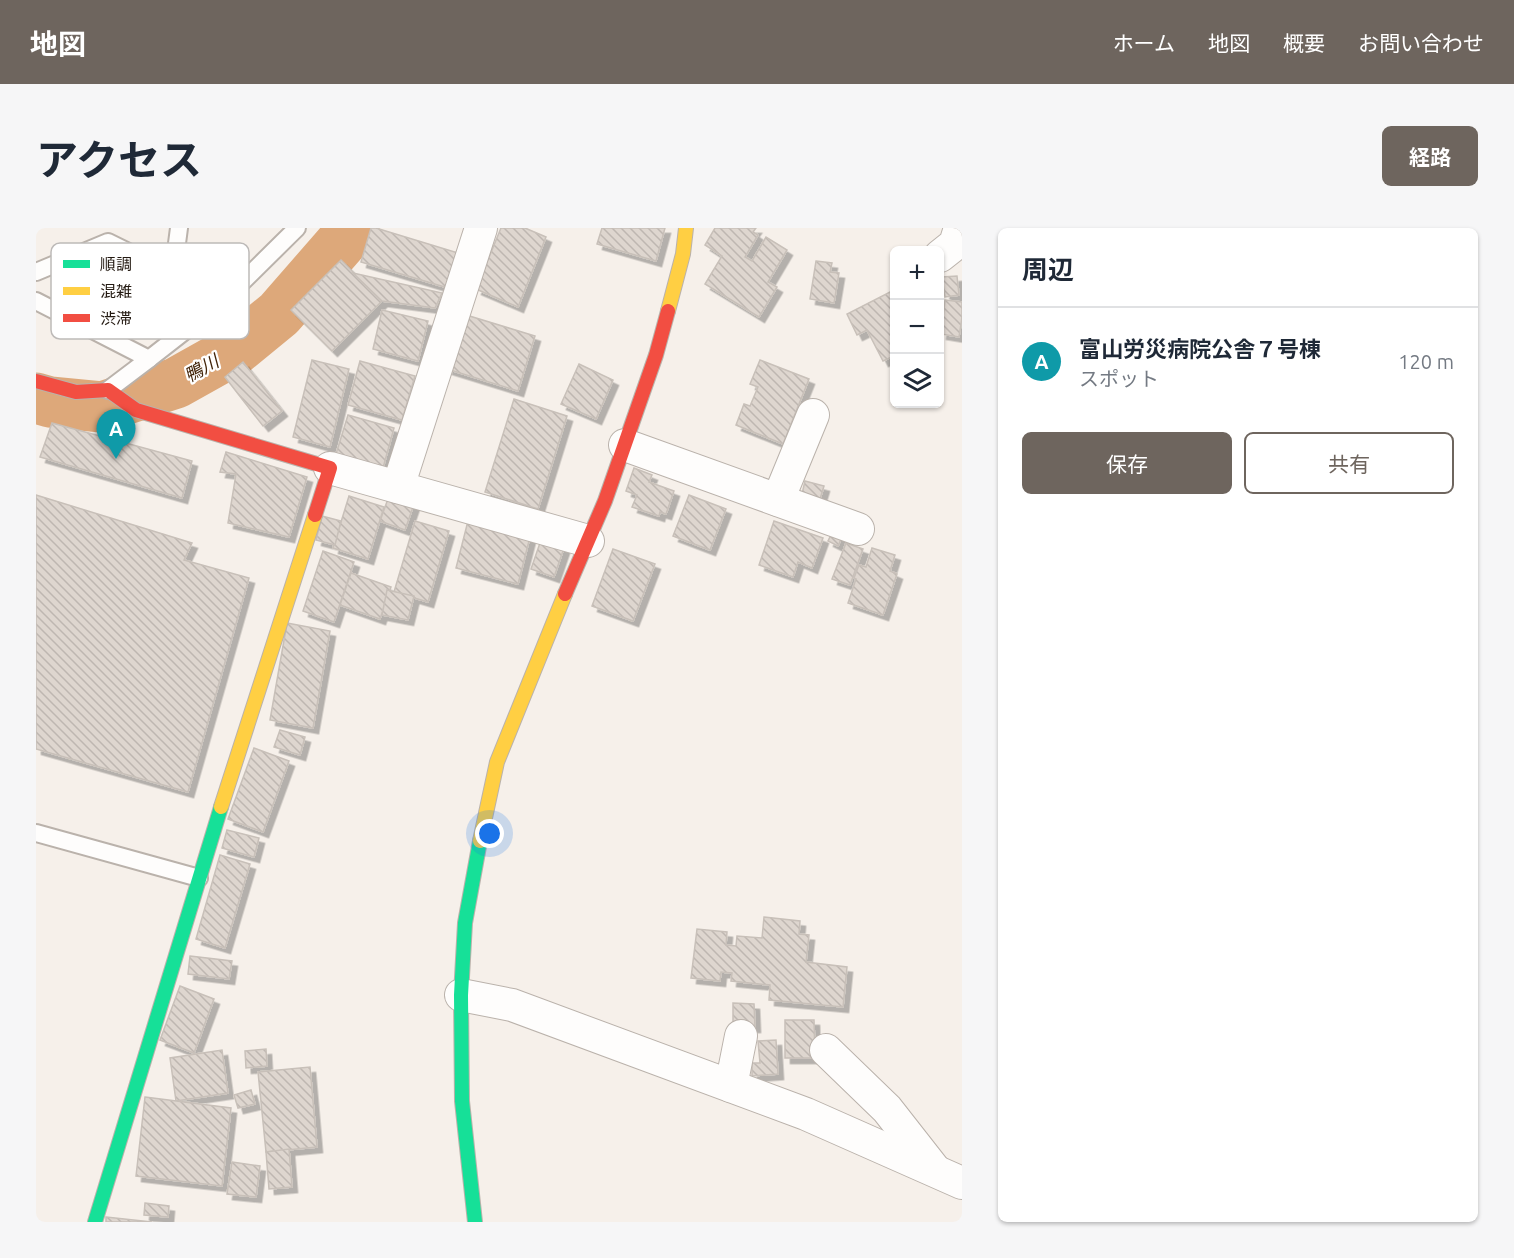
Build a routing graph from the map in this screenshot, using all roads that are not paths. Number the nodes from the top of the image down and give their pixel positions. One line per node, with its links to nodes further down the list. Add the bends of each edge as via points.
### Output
1 (179, 228): 6 (lane)
2 (297, 228): 10 (lane)
3 (481, 228): 21 (street)
4 (686, 228): 19 (street, via 683,254 656,355)
5 (960, 228): 7 (street, via 956,244)
6 (177, 243)
7 (944, 252)
8 (51, 266): 9 (lane)
9 (36, 272)
10 (249, 275)
11 (36, 301): 12 (lane)
12 (51, 309)
13 (110, 339): 15 (lane)
14 (175, 339): 15 (lane)
15 (149, 359): 17 (lane)
16 (36, 381): 17 (street, via 76,392)
17 (108, 390): 20 (street, via 136,410)
18 (813, 415): 22 (street)
19 (625, 445): 22 (street); 24 (street)
20 (330, 468): 21 (street); 26 (street)
21 (398, 487): 24 (street)
22 (778, 500): 23 (street)
23 (858, 529)
24 (588, 541): 27 (street, via 497,762 465,923)
25 (36, 833): 26 (lane)
26 (200, 878): 32 (street)
27 (461, 995): 30 (street, via 512,1005); 33 (street, via 462,1101)
28 (741, 1036): 30 (street)
29 (826, 1050): 31 (street)
30 (731, 1086): 31 (street, via 806,1114)
31 (949, 1177)
32 (94, 1222)
33 (475, 1222)

